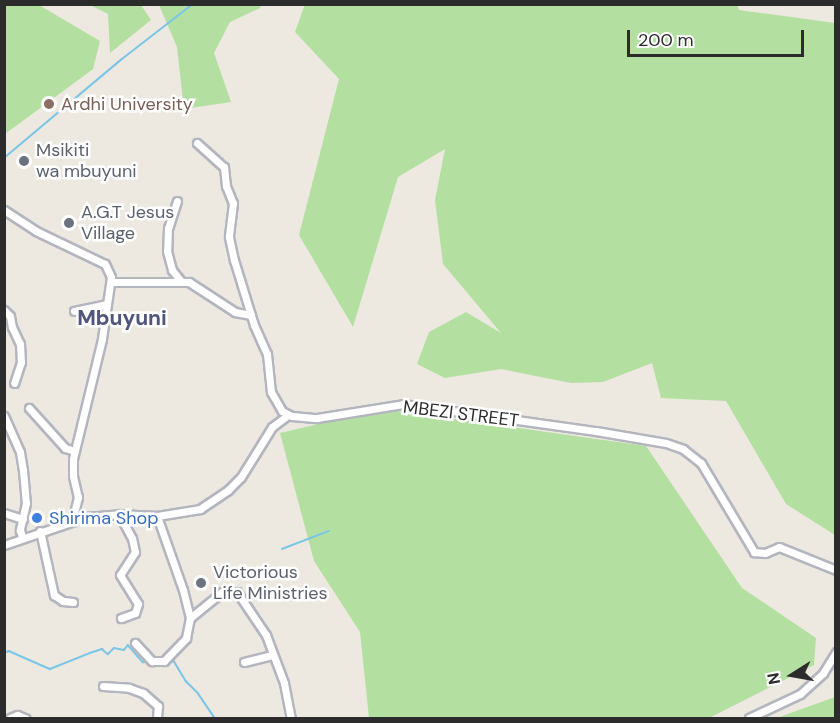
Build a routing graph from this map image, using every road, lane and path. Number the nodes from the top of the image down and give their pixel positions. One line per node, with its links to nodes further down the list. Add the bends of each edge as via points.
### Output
1 (197, 143): 9 (street, via 224,167 233,203 231,246)
2 (177, 201): 4 (street, via 168,228 167,251 172,270)
3 (4, 210): 5 (street, via 36,231 105,264)
4 (181, 281): 5 (street); 9 (street, via 198,286 234,312)
5 (111, 282): 6 (street)
6 (106, 304): 8 (street); 14 (street, via 102,339)
7 (4, 310): 10 (street, via 20,344 21,362)
8 (74, 311)
9 (251, 315): 12 (street, via 267,354 271,392)
10 (14, 383)
11 (29, 408): 14 (street, via 65,448)
12 (288, 415): 17 (street, via 272,427 256,456 228,490 200,509); 23 (street, MBEZI STREET, via 317,418 403,404 666,443 684,449 701,463 754,552 765,553 779,547)
13 (4, 416): 18 (street, via 22,461 26,503)
14 (75, 451): 19 (street, via 73,476 78,497)
15 (4, 513): 18 (street)
16 (119, 514): 17 (street); 19 (street); 25 (street, via 135,549 120,575 138,604 135,613)
17 (157, 516): 26 (street)
18 (23, 519): 21 (street)
19 (72, 521): 20 (street)
20 (40, 531): 21 (street); 24 (street, via 54,595)
21 (22, 537): 22 (street)
22 (4, 545)
23 (836, 570)
24 (73, 602)
25 (121, 618)
26 (190, 618): 27 (street, via 186,638 164,661 152,661); 29 (street, via 222,592 237,592 266,635)
27 (135, 643)
28 (836, 652): 36 (street, via 810,686)
29 (273, 655): 30 (street); 35 (street)
30 (244, 662)
31 (103, 686): 34 (street, via 143,693 158,706)
32 (10, 718): 33 (street)
33 (25, 718)
34 (157, 718)
35 (291, 718)
36 (749, 718)

